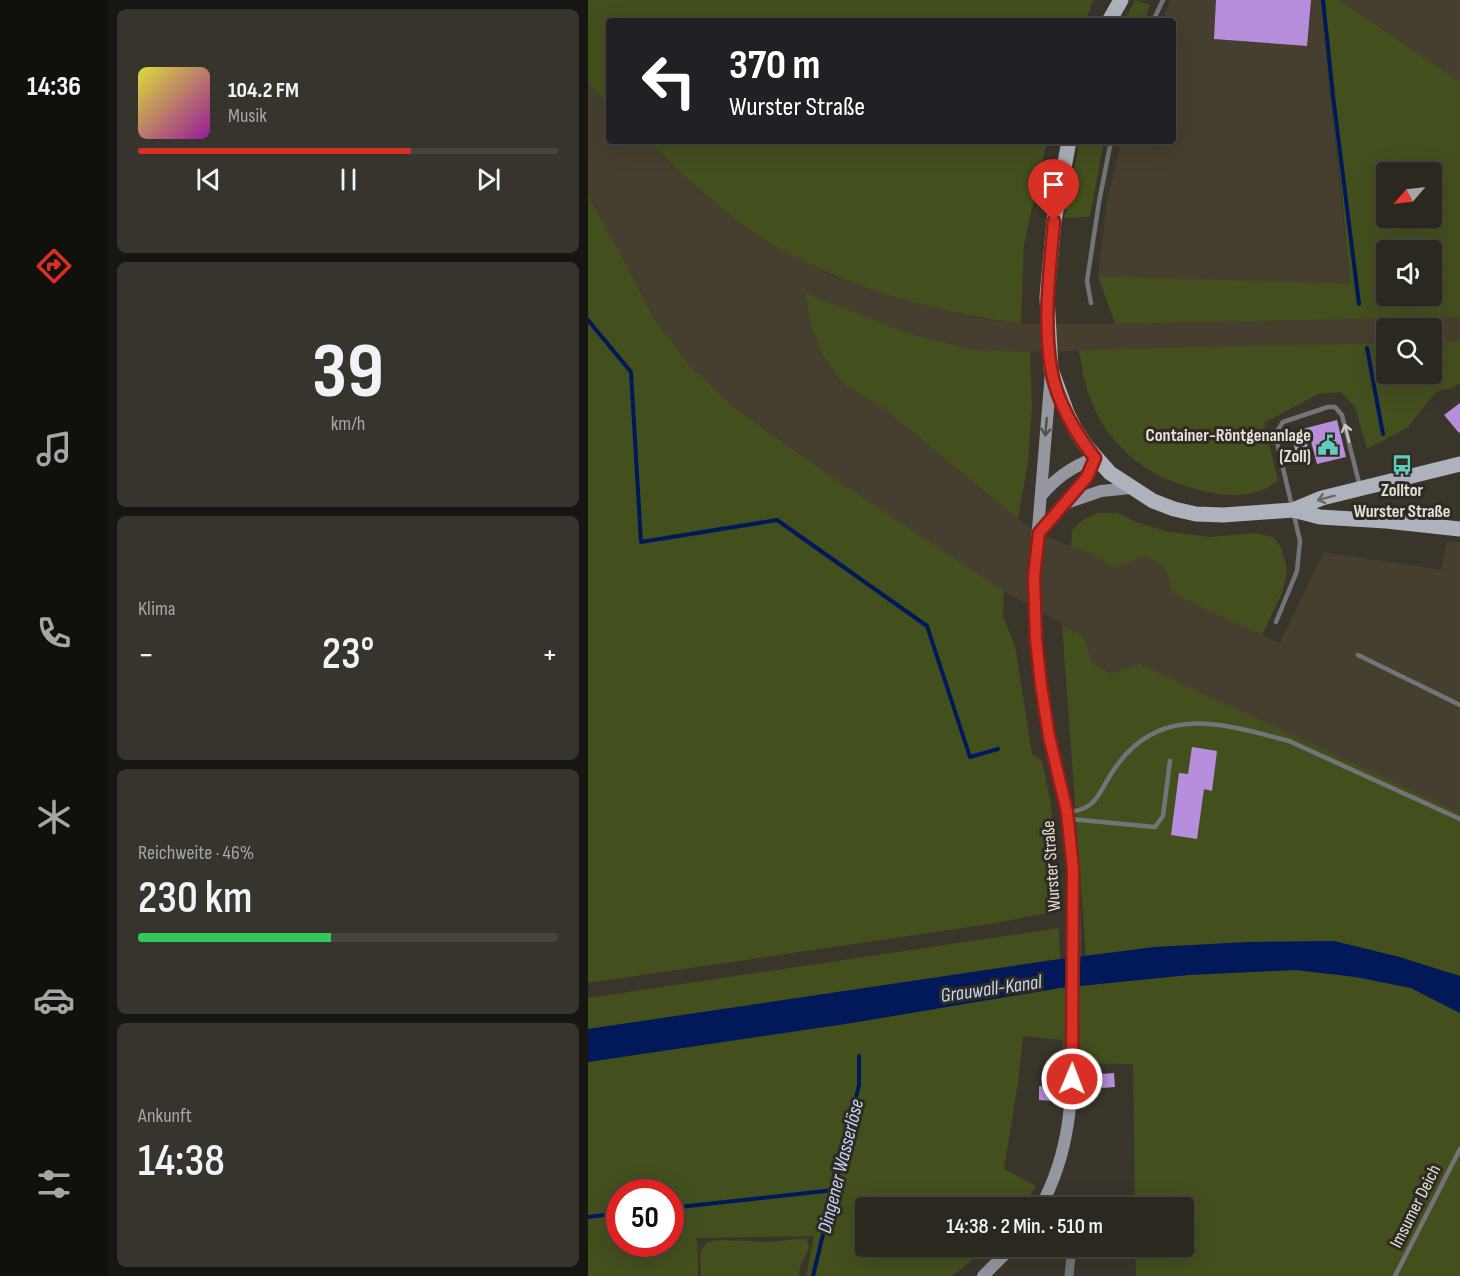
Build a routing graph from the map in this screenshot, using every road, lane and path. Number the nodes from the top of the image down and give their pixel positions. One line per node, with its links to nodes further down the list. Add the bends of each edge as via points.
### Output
1 (1121, 0): 3 (main road)
2 (1163, 0): 4 (lane)
3 (1111, 12)
4 (1154, 18)
5 (1068, 144): 8 (main road, Wurster Straße, via 1054,221 1047,297)
6 (1110, 144): 7 (lane, via 1087,281)
7 (1091, 303)
8 (1051, 369): 9 (main road, Wurster Straße, via 1066,412); 13 (main road, Wurster Straße, one-way to 13)
9 (1095, 458): 11 (main road, Wurster Straße); 13 (main road, via 1065,473); 14 (main road, via 1087,477)
10 (1457, 463): 12 (main road)
11 (1131, 488): 14 (main road, via 1101,491); 15 (main road, Wurster Straße, via 1153,501 1196,514)
12 (1361, 490): 15 (main road, one-way to 15, via 1322,498); 15 (lane, one-way to 15, via 1342,415 1335,407 1328,407 1283,422 1276,431)
13 (1040, 496): 17 (main road, Wurster Straße)
14 (1065, 503): 17 (main road)
15 (1293, 510): 16 (main road, via 1320,517); 18 (lane, via 1300,540 1297,571)
16 (1460, 529)
17 (1039, 533): 22 (main road, Wurster Straße, via 1034,577 1036,639 1049,736)
18 (1276, 622)
19 (1358, 654): 20 (lane)
20 (1460, 705)
21 (1170, 761): 22 (lane, via 1163,816 1155,827)
22 (1067, 815): 23 (lane, via 1092,805 1123,757 1141,741 1158,730 1202,722 1289,741); 25 (main road, Wurster Straße, via 1073,869 1072,1102 1060,1161)
23 (1460, 819)
24 (1460, 1149): 30 (lane, Imsumer Deich)
25 (1045, 1197)
26 (1001, 1257): 28 (main road)
27 (1071, 1257): 29 (street)
28 (983, 1276)
29 (1069, 1276)
30 (1395, 1276)

